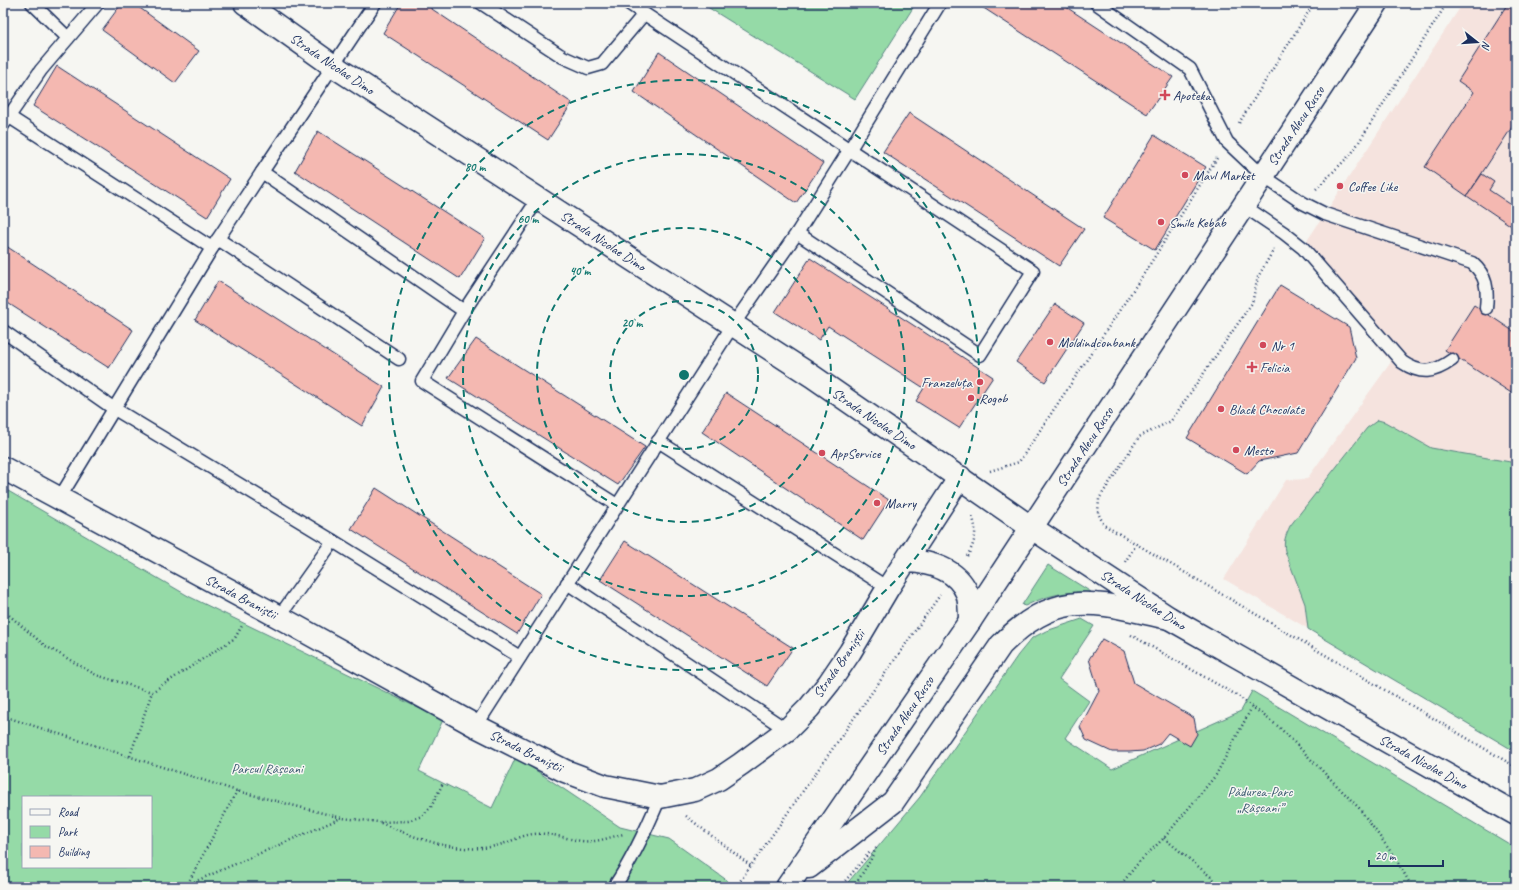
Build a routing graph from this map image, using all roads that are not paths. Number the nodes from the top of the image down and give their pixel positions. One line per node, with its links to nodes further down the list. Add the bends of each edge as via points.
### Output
1 (32, 3): 11 (lane)
2 (98, 3): 11 (lane)
3 (245, 3): 12 (main road, Strada Nicolae Dimo)
4 (375, 3): 12 (lane)
5 (481, 3): 10 (lane, via 563,57 588,68 602,64)
6 (628, 3): 10 (lane)
7 (940, 3): 14 (lane)
8 (1096, 3): 16 (lane, via 1190,69 1227,142)
9 (1377, 3): 16 (main road, Strada Alecu Russo)
10 (644, 14): 14 (lane)
11 (68, 38): 13 (lane, via 41,70)
12 (332, 66): 15 (lane); 17 (main road, Strada Nicolae Dimo)
13 (6, 121): 20 (lane)
14 (850, 149): 19 (lane); 19 (lane, via 1033,271 980,354)
15 (262, 172): 20 (lane); 22 (lane)
16 (1263, 176): 18 (main road, Strada Alecu Russo); 21 (lane, via 1303,204 1325,214 1472,263 1485,278 1488,289)
17 (538, 199): 22 (lane); 23 (main road, Strada Nicolae Dimo)
18 (1244, 206): 26 (lane, via 1303,248 1396,357 1420,371 1441,368); 33 (main road, Strada Alecu Russo)
19 (797, 233): 23 (lane)
20 (215, 243): 25 (lane); 27 (lane)
21 (1486, 308)
22 (464, 311): 32 (lane, via 422,381)
23 (733, 325): 28 (lane); 30 (main road, Strada Nicolae Dimo)
24 (3, 331): 27 (lane)
25 (399, 358)
26 (1452, 360)
27 (113, 408): 31 (lane); 34 (lane)
28 (658, 441): 32 (lane); 37 (lane)
29 (3, 468): 31 (main road, Strada Braniștii)
30 (967, 482): 33 (main road, Strada Nicolae Dimo); 35 (main road, Strada Braniștii)
31 (59, 499): 38 (main road, Strada Braniștii)
32 (617, 505): 36 (lane)
33 (1032, 528): 39 (main road, Strada Nicolae Dimo); 40 (main road, Strada Alecu Russo)
34 (333, 541): 38 (lane); 41 (lane)
35 (907, 561): 37 (main road, Strada Braniștii); 40 (main road, via 924,561 954,575 962,583 967,594)
36 (567, 583): 41 (lane); 43 (lane)
37 (888, 588): 43 (main road, Strada Braniștii, via 829,683)
38 (279, 618): 42 (main road, Strada Braniștii)
39 (1169, 618): 45 (main road, Strada Nicolae Dimo); 46 (main road, via 1106,605 1080,604 1050,609 1017,629 1001,645 893,802)
40 (970, 621): 46 (main road, Strada Alecu Russo)
41 (520, 657): 42 (lane)
42 (476, 726): 44 (main road, Strada Braniștii, via 565,771 605,786)
43 (787, 730): 44 (main road, Strada Braniștii, via 719,778 695,790)
44 (660, 797): 47 (lane, via 647,828)
45 (1516, 814)
46 (790, 883)
47 (614, 887)

